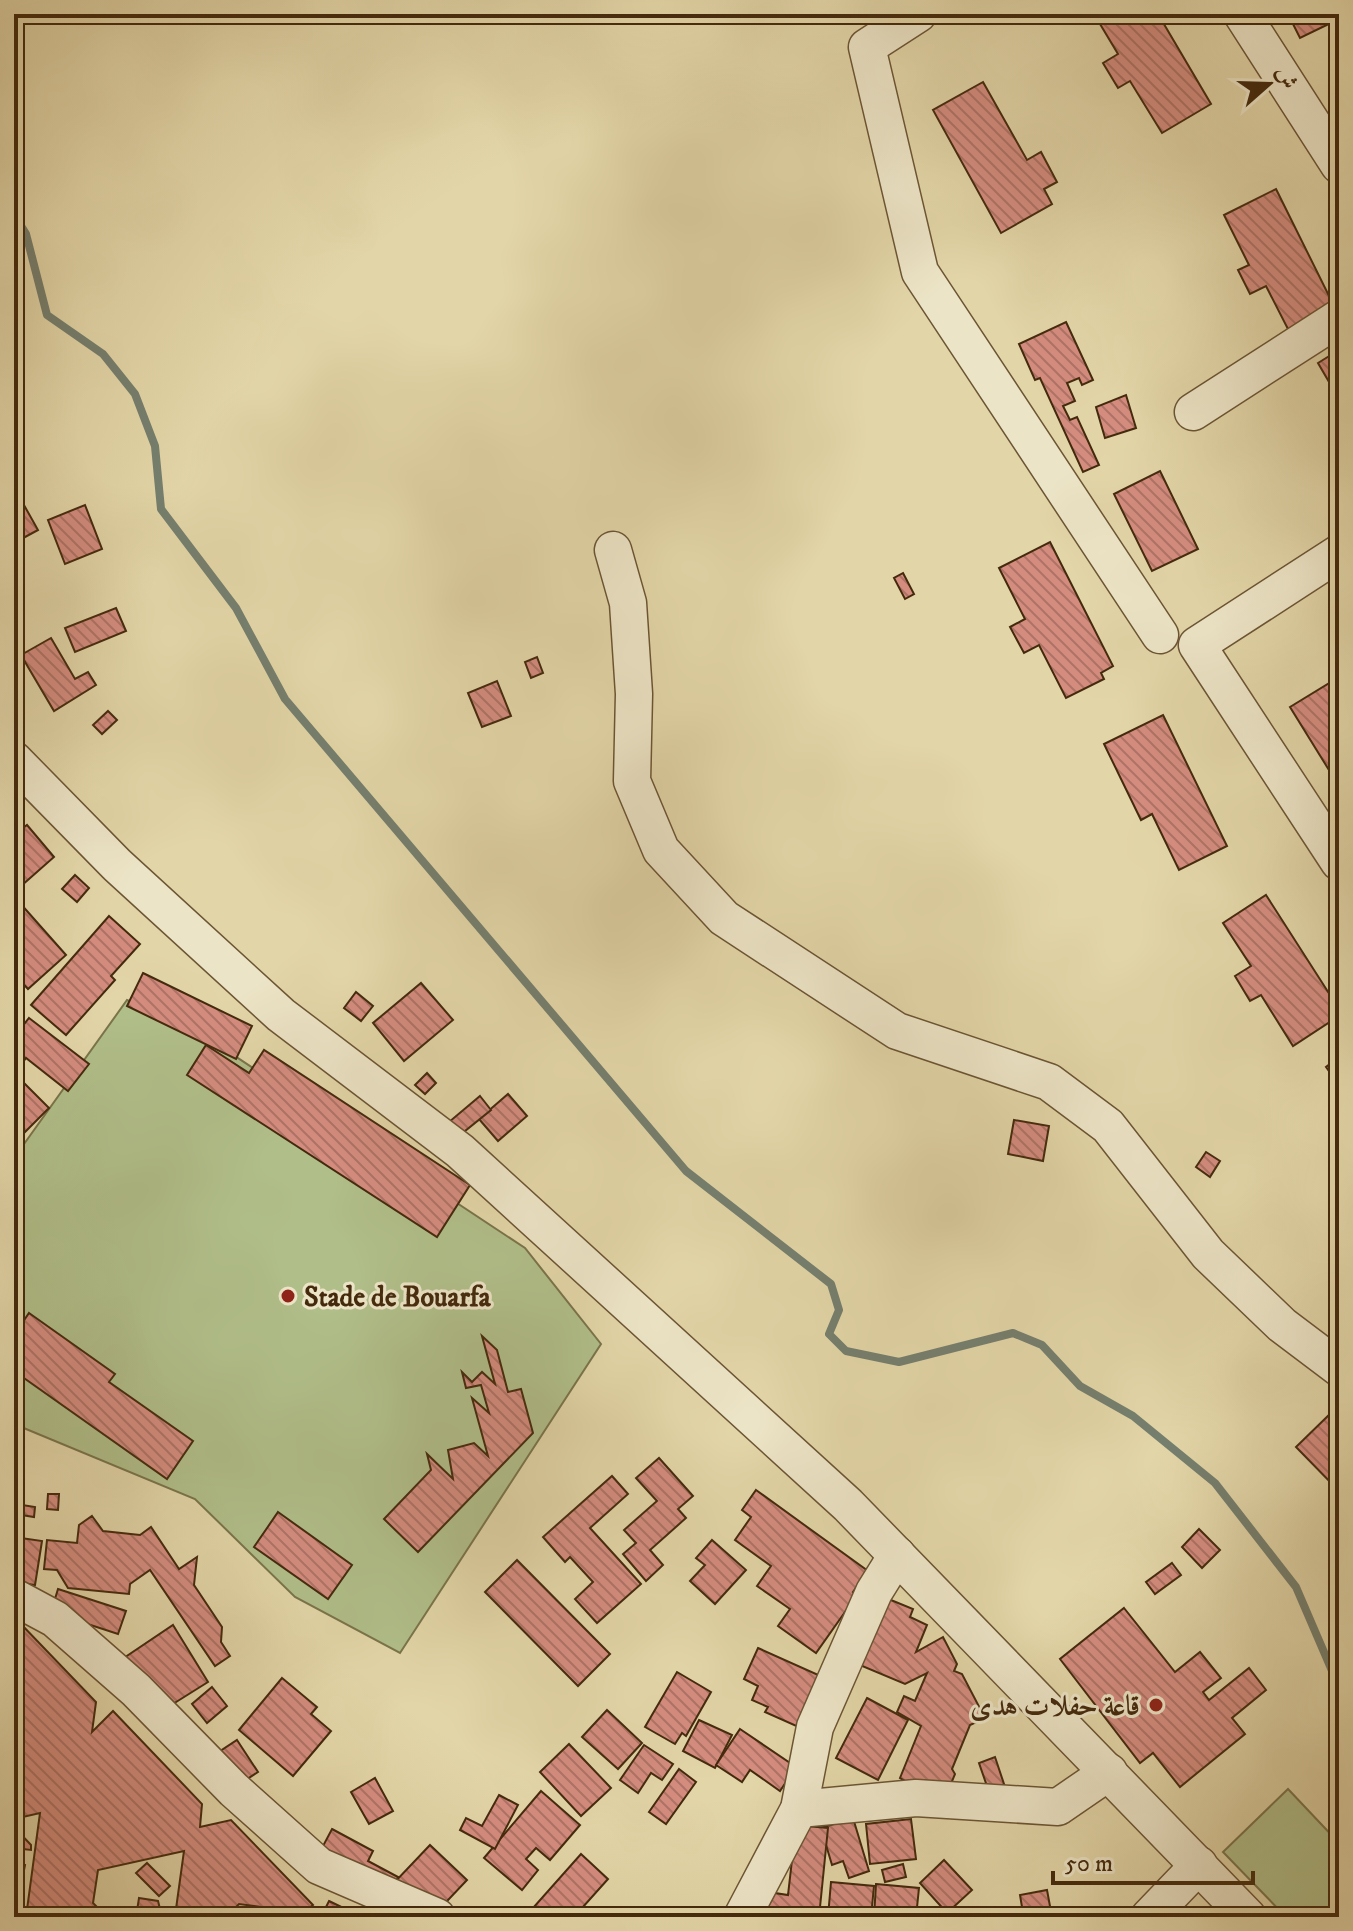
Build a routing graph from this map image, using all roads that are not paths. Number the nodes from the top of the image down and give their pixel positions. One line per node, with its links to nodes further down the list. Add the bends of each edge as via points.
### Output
1 (918, 14): 8 (street, via 867,47 920,272)
2 (1242, 14): 3 (street)
3 (1339, 165)
4 (1339, 318): 5 (street)
5 (1193, 412)
6 (613, 550): 11 (street, via 628,603 632,781 661,850 724,918 897,1031 1049,1082 1108,1126 1208,1254 1282,1325)
7 (1335, 564): 10 (street, via 1197,645)
8 (1160, 635)
9 (14, 760): 12 (street, via 117,865 281,1015 460,1151)
10 (1339, 861)
11 (1339, 1368)
12 (897, 1555): 14 (street); 15 (street, via 874,1592 815,1727)
13 (14, 1597): 17 (street, via 55,1619 125,1680 319,1866)
14 (1109, 1772): 15 (street, via 1058,1807 916,1798); 16 (street)
15 (799, 1809): 18 (street)
16 (1199, 1865): 19 (street); 20 (street)
17 (437, 1917)
18 (742, 1917)
19 (1149, 1917)
20 (1248, 1917)

